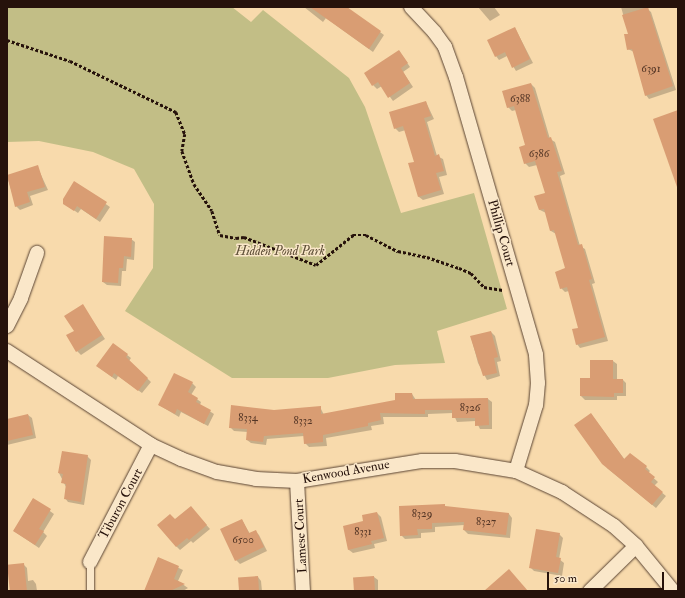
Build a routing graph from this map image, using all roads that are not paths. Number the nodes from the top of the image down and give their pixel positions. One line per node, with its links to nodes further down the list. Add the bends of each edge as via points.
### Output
1 (412, 7): 6 (street, Phillip Court, via 444,47 456,77 536,356 538,383 531,425)
2 (37, 253): 3 (street, via 21,298)
3 (7, 326)
4 (7, 351): 5 (street, Kenwood Avenue)
5 (151, 445): 7 (street, Kenwood Avenue, via 218,472 256,479); 9 (street, Tiburon Court)
6 (516, 471): 7 (street, Kenwood Avenue, via 455,461 422,460); 8 (street, Kenwood Avenue, via 583,504 614,526)
7 (297, 481): 11 (street, Lamese Court)
8 (636, 546): 12 (street); 13 (street, Kenwood Avenue)
9 (90, 562): 10 (lane)
10 (90, 591)
11 (303, 591)
12 (590, 591)
13 (673, 591)

